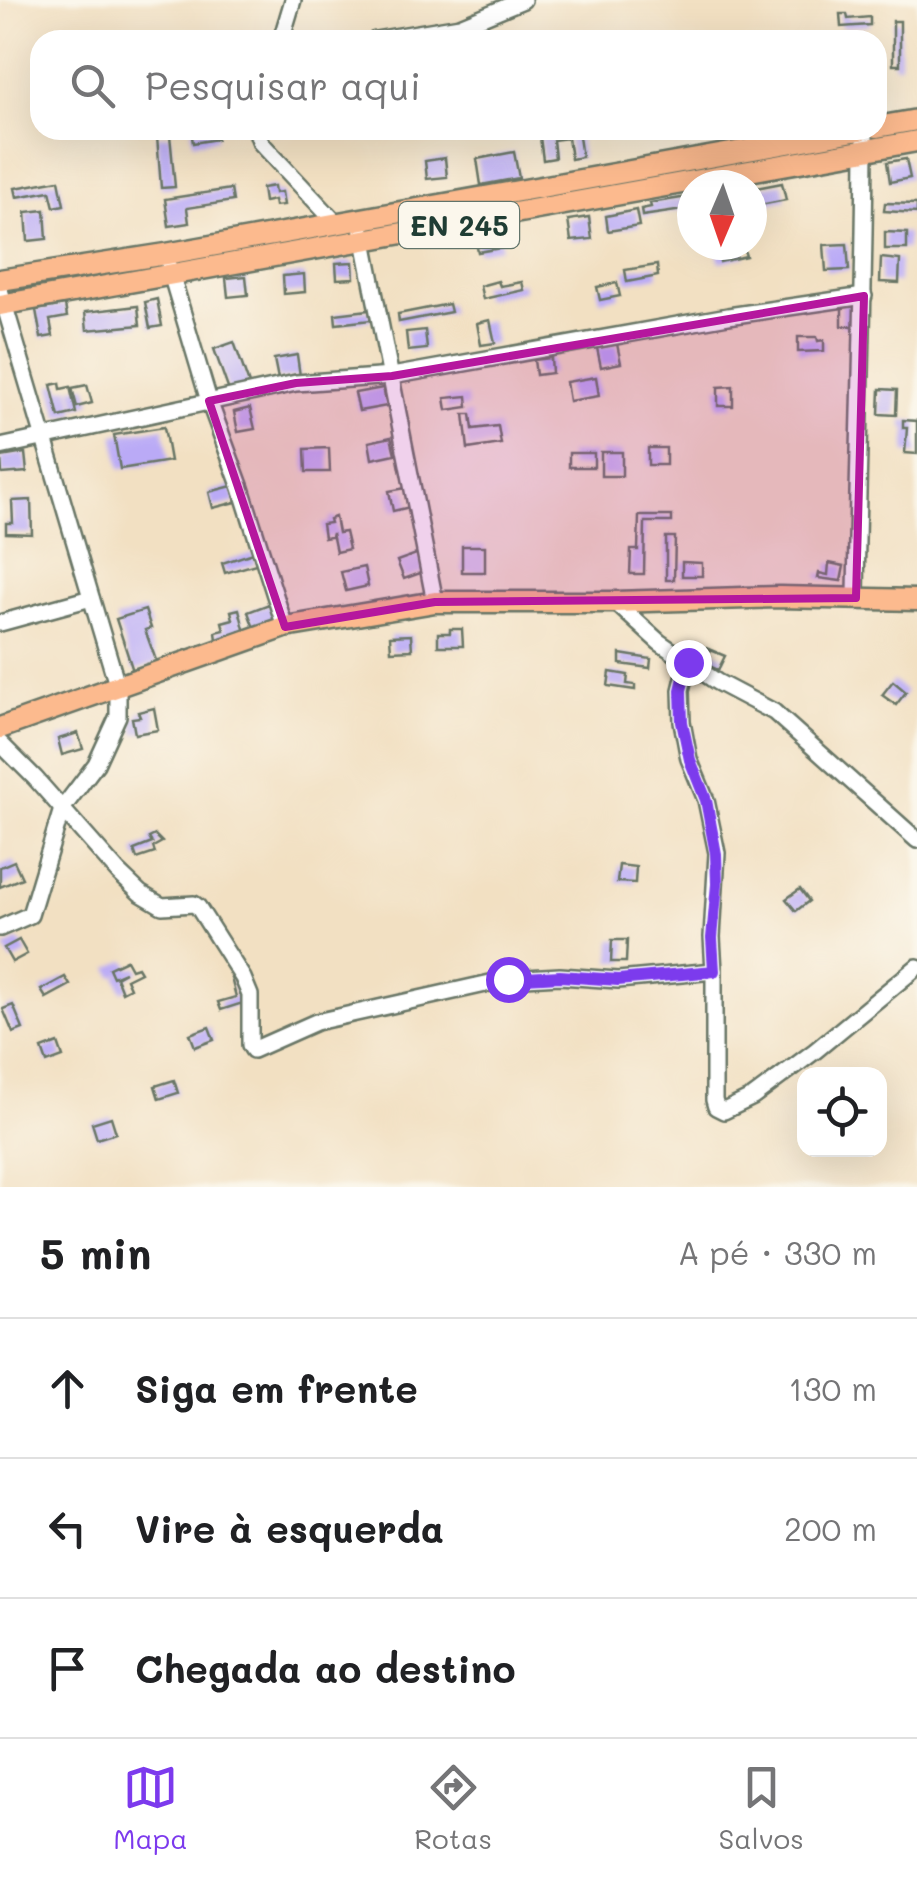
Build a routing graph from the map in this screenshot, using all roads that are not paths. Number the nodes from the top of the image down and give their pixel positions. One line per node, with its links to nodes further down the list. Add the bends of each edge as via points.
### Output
1 (292, 0): 3 (street)
2 (523, 0): 4 (street, via 460,26)
3 (284, 30)
4 (430, 30)
5 (917, 120): 6 (main road)
6 (887, 125)
7 (887, 139): 12 (main road, EN 245)
8 (260, 140): 14 (street)
9 (845, 140): 13 (main road, EN 245)
10 (849, 140): 15 (main road, EN 245)
11 (863, 140): 19 (street)
12 (917, 141)
13 (360, 220): 14 (main road, EN 245); 15 (street)
14 (337, 224): 16 (main road, EN 245)
15 (364, 242): 17 (main road, EN 245); 21 (street)
16 (166, 254): 17 (street); 18 (main road, EN 245)
17 (171, 276): 20 (main road, EN 245); 22 (street)
18 (0, 280)
19 (864, 296): 21 (street); 26 (street)
20 (2, 300): 23 (street)
21 (392, 376): 22 (street, via 296,382); 28 (street)
22 (210, 400): 23 (street); 31 (street)
23 (44, 438): 24 (street); 25 (street)
24 (0, 448)
25 (91, 598): 30 (street); 33 (street)
26 (856, 598): 27 (main road); 29 (main road)
27 (917, 600)
28 (435, 602): 29 (main road); 31 (main road)
29 (615, 602): 32 (street)
30 (0, 622)
31 (285, 627): 33 (main road)
32 (688, 662): 37 (street, via 774,712); 40 (street, via 682,722 716,854)
33 (118, 688): 34 (main road); 36 (street, via 118,716 96,764)
34 (0, 728)
35 (0, 743): 36 (street)
36 (62, 810): 38 (street, via 30,914); 40 (street, via 151,902 198,907 250,995 253,1050 316,1022 508,979 618,980)
37 (917, 840)
38 (0, 928)
39 (917, 966): 40 (street, via 815,1051 724,1111 714,1100)
40 (714, 971)

